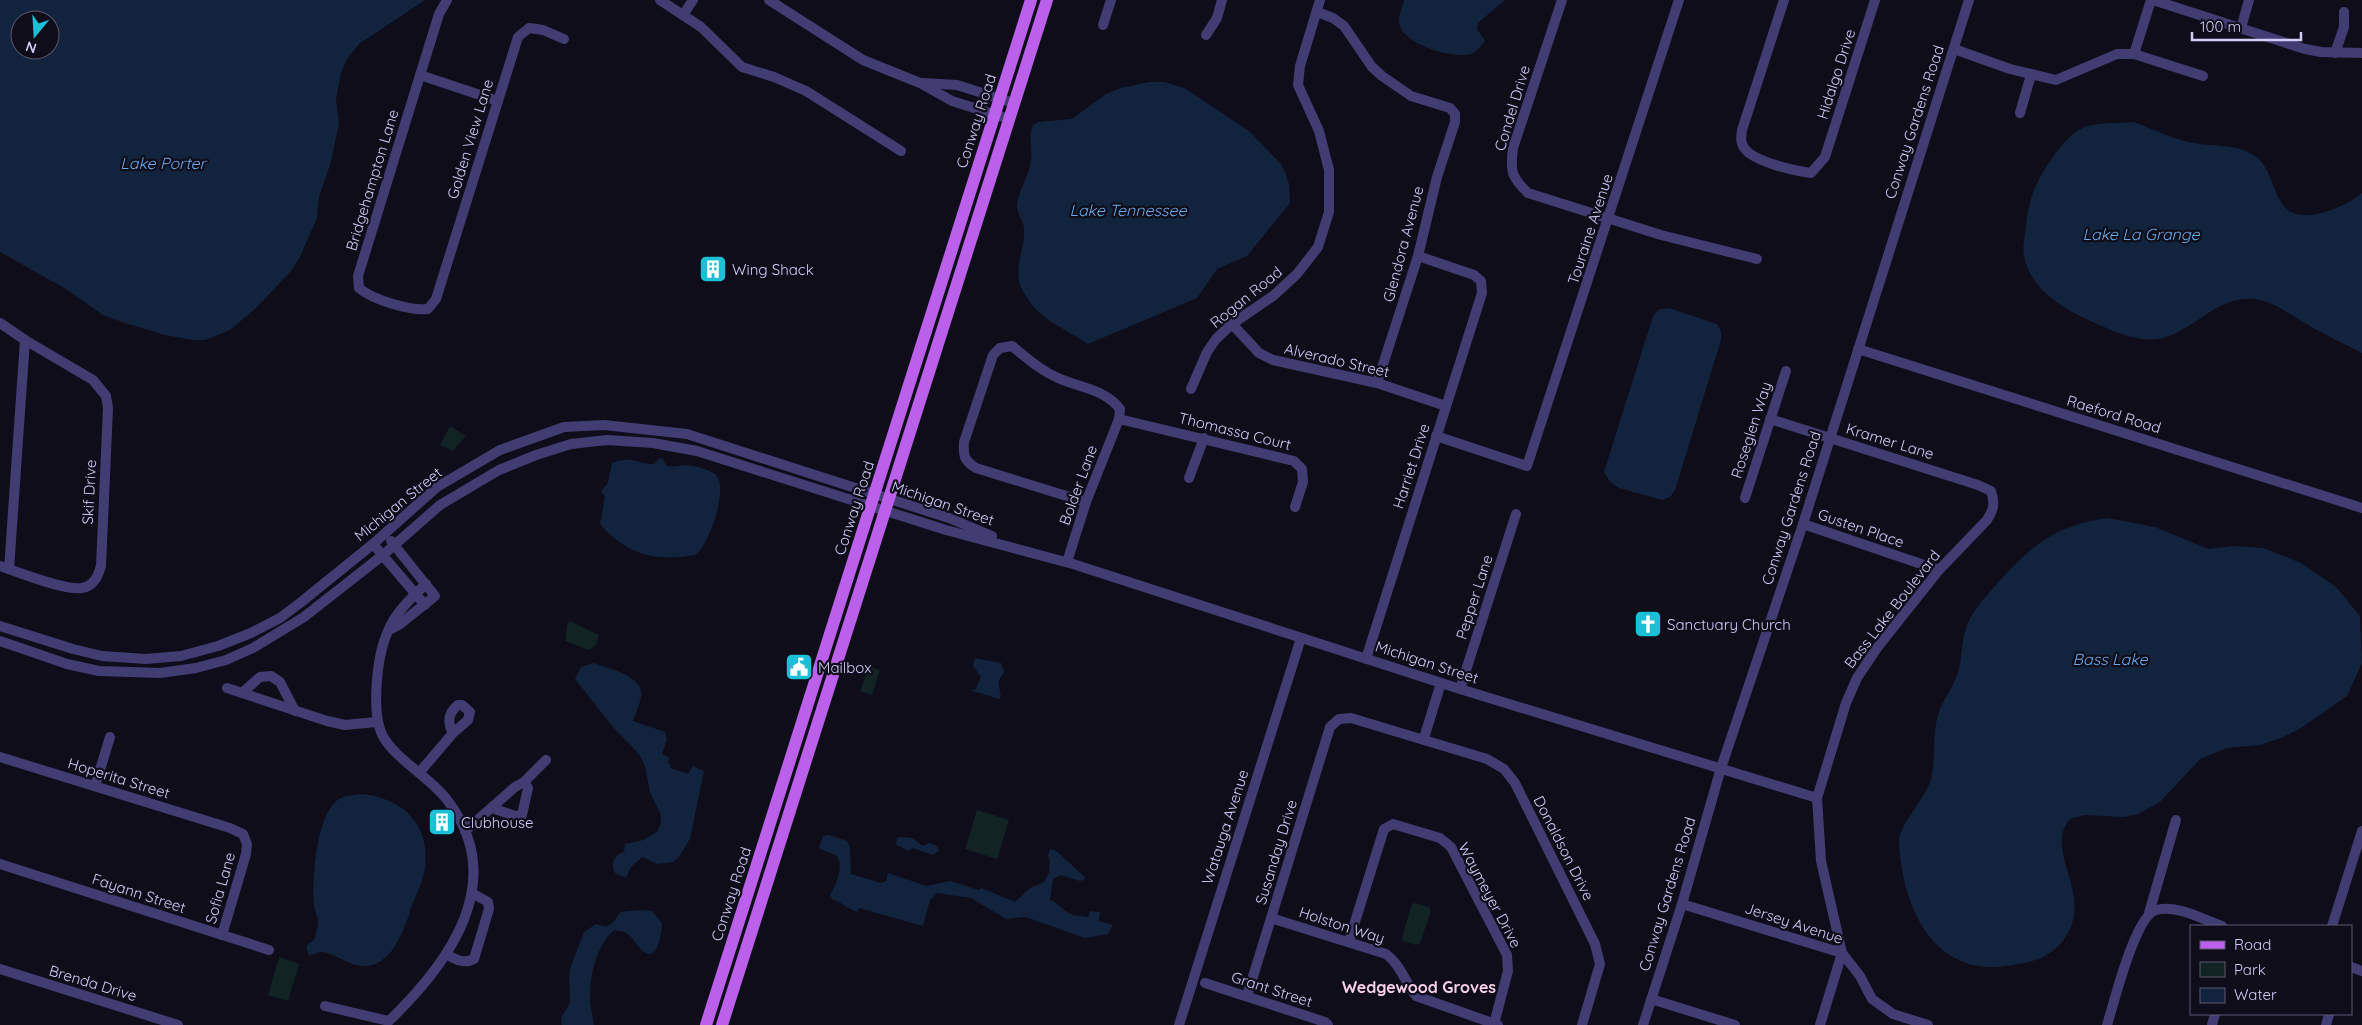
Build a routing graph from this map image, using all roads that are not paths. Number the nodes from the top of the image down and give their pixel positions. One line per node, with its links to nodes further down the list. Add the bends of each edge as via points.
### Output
1 (447, 0): 28 (street, Bridgehampton Lane, via 439,14)
2 (660, 0): 19 (street)
3 (693, 0): 19 (street)
4 (769, 0): 31 (street, via 863,60)
5 (1031, 0): 32 (main road, Conway Road)
6 (1047, 0): 34 (main road, Conway Road)
7 (1110, 0): 20 (street)
8 (1222, 0): 22 (street, via 1217,18)
9 (1320, 0): 17 (street, Rogan Road)
10 (1562, 0): 40 (street, Condel Drive, via 1513,148 1511,168 1515,181 1528,193)
11 (1679, 0): 40 (street, Touraine Avenue)
12 (1784, 0): 13 (street, Hidalgo Drive, via 1742,130 1741,142 1753,157 1811,173 1825,157)
13 (1876, 0)
14 (1969, 0): 24 (street, Conway Gardens Road)
15 (2152, 0): 21 (street); 27 (street)
16 (2249, 0): 21 (street)
17 (1317, 12): 41 (street, Glendora Avenue, via 1344,26 1372,67 1382,76 1411,96 1450,108 1455,114); 46 (street, Rogan Road, via 1300,66 1298,85 1319,131 1329,170 1329,212 1318,247 1297,274 1273,296)
18 (2344, 12): 25 (street, via 2344,27)
19 (683, 15): 38 (street, via 701,27 742,67 774,76 806,91)
20 (1103, 25)
21 (2241, 28): 25 (street, via 2305,48)
22 (1206, 35)
23 (564, 39): 33 (street, Golden View Lane, via 529,28 518,36)
24 (1954, 49): 29 (street); 48 (street, Conway Gardens Road)
25 (2335, 53): 26 (street)
26 (2362, 53)
27 (2134, 54): 29 (street, via 2117,54 2056,80); 30 (street)
28 (420, 75): 33 (street); 44 (street, Bridgehampton Lane, via 358,276 359,288 367,295 417,310 428,309)
29 (2031, 75): 36 (street)
30 (2203, 76)
31 (920, 82): 32 (street, via 957,85); 35 (street, via 952,100)
32 (1000, 98): 34 (street); 35 (main road, Conway Road)
33 (498, 101): 44 (street, Golden View Lane)
34 (1014, 103): 37 (main road, Conway Road)
35 (995, 114): 37 (street); 39 (main road, Conway Road)
36 (2020, 114)
37 (1009, 119): 43 (main road, Conway Road)
38 (901, 151)
39 (963, 214): 43 (main road, via 966,230 956,268); 61 (main road, Conway Road)
40 (1609, 218): 42 (street, Condel Drive, via 1690,244); 55 (street, Touraine Avenue, via 1527,466)
41 (1418, 256): 50 (street, Glendora Avenue); 52 (street, Harriet Drive, via 1474,274 1481,281 1482,293)
42 (1757, 259)
43 (959, 278): 63 (main road, Conway Road)
44 (436, 299)
45 (0, 323): 47 (street)
46 (1232, 324): 50 (street, Alverado Street, via 1253,348 1273,360); 51 (street, Rogan Road, via 1207,352)
47 (25, 340): 73 (street); 73 (street, Skif Drive, via 93,380 106,396 101,566 92,584 82,588 68,587)
48 (1858, 349): 57 (street, Conway Gardens Road); 65 (street, Raeford Road)
49 (1786, 371): 54 (street, Roseglen Way)
50 (1377, 383): 52 (street, Alverado Street)
51 (1191, 389)
52 (1446, 406): 55 (street, Harriet Drive)
53 (1119, 419): 56 (street, Thomassa Court); 62 (street, Bolder Lane); 62 (street, via 1120,410 1112,399 1058,378 1036,366 1012,346 1000,348 993,355 964,442 963,455 968,463)
54 (1770, 419): 57 (street, Kramer Lane); 59 (street, Roseglen Way)
55 (1436, 436): 82 (street, Harriet Drive)
56 (1204, 438): 58 (street); 64 (street, Thomassa Court, via 1294,461 1302,469)
57 (1829, 438): 60 (street, Kramer Lane, via 1978,485 1991,491); 67 (street, Conway Gardens Road)
58 (1189, 478)
59 (1745, 498)
60 (1994, 500): 74 (street, Bass Lake Boulevard, via 1987,520)
61 (874, 501): 63 (street, Michigan Street); 68 (street, Michigan Street, via 687,434 604,425 564,427 500,450 444,483); 70 (street, Michigan Street, via 697,451 653,443 607,440 571,444 499,470 440,505); 91 (main road, Conway Road)
62 (1086, 502): 72 (street, Bolder Lane)
63 (888, 505): 72 (street, Michigan Street, via 949,518); 94 (main road, Conway Road)
64 (1295, 507)
65 (2362, 508)
66 (1516, 514): 85 (street, Pepper Lane)
67 (1802, 524): 74 (street, Gusten Place); 97 (street, Conway Gardens Road)
68 (385, 534): 69 (street, Michigan Street); 70 (street)
69 (373, 544): 71 (street); 78 (street, Michigan Street, via 280,618 226,642 181,656 146,659 102,656)
70 (395, 545): 71 (street, Michigan Street); 75 (street)
71 (383, 555): 76 (street); 81 (street, Michigan Street, via 277,635 226,660 196,668 160,673 99,671 67,664)
72 (1067, 562): 80 (street, Michigan Street)
73 (4, 567)
74 (1939, 570): 101 (street, Bass Lake Boulevard, via 1857,678)
75 (426, 584): 76 (street); 77 (street, via 435,596)
76 (415, 594): 77 (street); 79 (street)
77 (425, 605): 79 (street)
78 (0, 626)
79 (388, 630): 89 (street, via 378,676)
80 (1301, 638): 82 (street, Michigan Street); 132 (street, Watauga Avenue)
81 (0, 641)
82 (1366, 659): 83 (street, Michigan Street)
83 (1441, 683): 85 (street, Michigan Street); 93 (street)
84 (227, 688): 86 (street)
85 (1460, 689): 97 (street, Michigan Street)
86 (242, 693): 87 (street); 87 (street, via 260,678 271,676 280,682)
87 (295, 711): 89 (street, via 345,725)
88 (1338, 719): 93 (street, Donaldson Drive, via 1351,718); 112 (street, Susanday Drive, via 1330,727)
89 (376, 722): 98 (street, via 384,739)
90 (453, 733): 98 (street)
91 (799, 736): 94 (street); 108 (main road, Conway Road)
92 (110, 737): 100 (street)
93 (1424, 738): 134 (street, Donaldson Drive, via 1487,759 1504,769 1515,784 1595,944 1600,964)
94 (811, 746): 116 (main road, Conway Road)
95 (0, 757): 100 (street, Hoperita Street)
96 (546, 760): 99 (street)
97 (1721, 768): 101 (street, Michigan Street); 110 (street, Conway Gardens Road)
98 (419, 773): 105 (street, via 447,799)
99 (524, 782): 102 (street); 102 (street, via 528,788 522,814 515,816)
100 (95, 786): 104 (street, Hoperita Street)
101 (1817, 798): 119 (street, Bass Lake Boulevard, via 1821,861)
102 (492, 808): 105 (street)
103 (2176, 820): 111 (street)
104 (230, 828): 115 (street, Sofia Lane, via 242,834 247,844)
105 (465, 831): 109 (street, via 471,849)
106 (2362, 831): 114 (street)
107 (1, 867): 115 (street, Fayann Street)
108 (749, 892): 116 (main road, via 745,923); 130 (main road, Conway Road)
109 (472, 893): 120 (street, via 463,924); 120 (street, via 488,902 474,959 459,961)
110 (1682, 904): 119 (street, Jersey Avenue); 124 (street, Conway Gardens Road)
111 (2149, 914): 113 (street, via 2155,910 2171,910); 139 (street, via 2137,932)
112 (1271, 918): 117 (street, Holston Way); 123 (street, Susanday Drive)
113 (2219, 925)
114 (2332, 925)
115 (222, 935): 118 (street, Fayann Street)
116 (749, 940): 131 (main road, Conway Road)
117 (1349, 941): 127 (street, Holston Way, via 1386,954 1395,961 1416,996); 127 (street, Waymeyer Drive, via 1384,829 1393,824 1440,838 1451,847 1508,955 1508,972)
118 (269, 950)
119 (1842, 953): 137 (street); 138 (street, Jersey Avenue, via 1860,976 1872,999 1893,1014)
120 (448, 955): 126 (street, via 412,1000)
121 (0, 969): 128 (street, Brenda Drive)
122 (1205, 983): 123 (street, Grant Street)
123 (1247, 996): 133 (street, Grant Street)
124 (1651, 999): 135 (street, Conway Gardens Road); 136 (street)
125 (325, 1006): 126 (street)
126 (389, 1021): 129 (street)
127 (1496, 1024)
128 (178, 1025)
129 (400, 1025)
130 (706, 1025)
131 (722, 1025)
132 (1179, 1025)
133 (1328, 1025)
134 (1582, 1025)
135 (1643, 1025)
136 (1735, 1025)
137 (1820, 1025)
138 (1928, 1025)
139 (2107, 1025)

